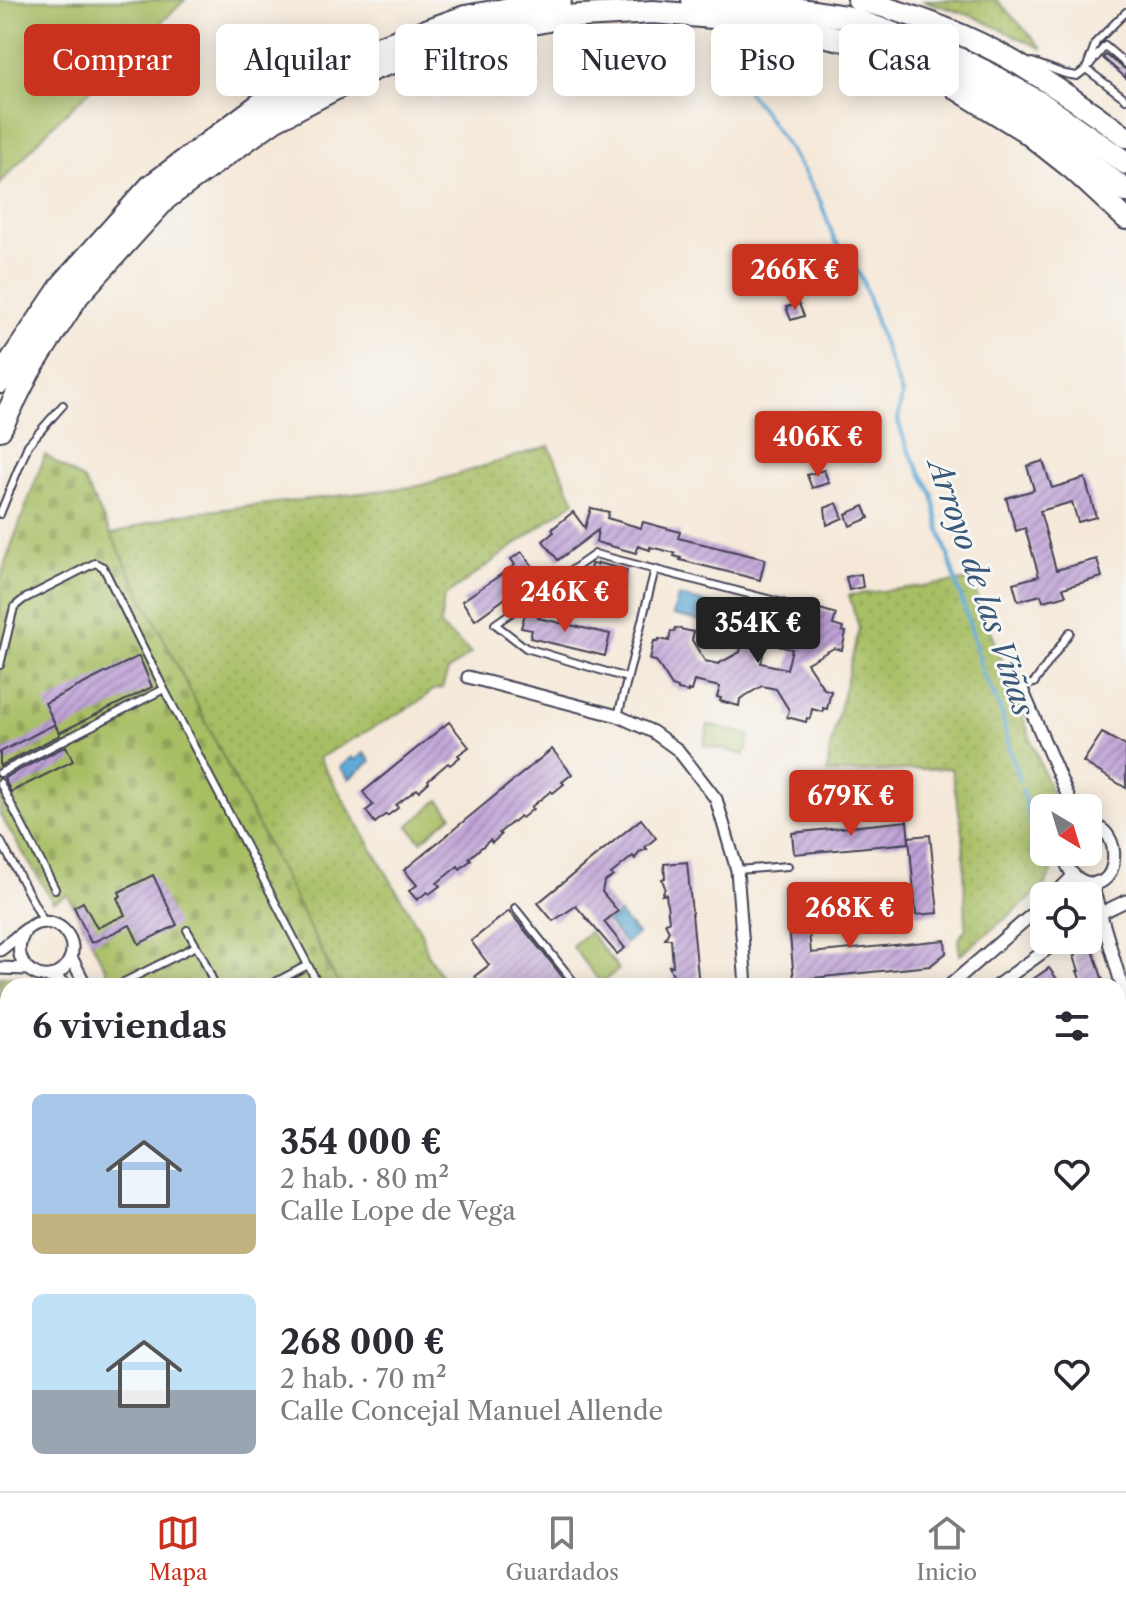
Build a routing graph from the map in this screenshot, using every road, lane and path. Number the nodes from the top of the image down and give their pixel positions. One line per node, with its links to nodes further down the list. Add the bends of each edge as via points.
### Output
1 (545, 0): 5 (highway)
2 (560, 0): 5 (highway)
3 (693, 0): 15 (highway, via 846,17 942,51 1040,103)
4 (858, 0): 8 (highway)
5 (519, 7): 18 (highway, via 465,17 363,53 262,103 151,186 64,283)
6 (1126, 12): 10 (lane, via 1096,42)
7 (839, 39): 20 (highway, via 761,21 653,12 564,17 469,35 373,69 274,120 166,198 78,295 29,371)
8 (970, 40): 10 (lane, via 1065,74 1077,76); 14 (highway, via 1010,59)
9 (1126, 64): 10 (lane, via 1105,46)
10 (1086, 69): 13 (lane)
11 (959, 82): 16 (highway, via 1031,120)
12 (959, 92): 17 (highway, via 1024,131)
13 (1126, 99)
14 (1126, 137)
15 (1126, 163)
16 (1126, 191)
17 (1126, 219)
18 (0, 382)
19 (63, 405): 21 (lane, via 28,445)
20 (0, 429)
21 (0, 514)
22 (655, 569): 23 (lane); 27 (lane); 27 (lane, via 595,554 495,624 526,648)
23 (783, 603)
24 (1070, 632): 28 (lane, via 1034,683)
25 (0, 665): 29 (lane, via 14,607 95,563 103,567)
26 (468, 677): 30 (street)
27 (627, 678): 30 (lane)
28 (1021, 687): 33 (street)
29 (164, 689): 31 (lane); 57 (lane)
30 (618, 716): 39 (street, via 678,750 716,799)
31 (0, 773)
32 (0, 783): 44 (lane)
33 (1067, 794)
34 (1102, 828): 36 (street, via 1120,839)
35 (0, 840): 50 (lane)
36 (1124, 858): 43 (street, via 1113,875)
37 (788, 866): 39 (lane)
38 (1068, 866): 40 (street)
39 (737, 870): 68 (street)
40 (1074, 875): 41 (street); 42 (street)
41 (1067, 882)
42 (1086, 882)
43 (1097, 882)
44 (55, 889)
45 (1126, 901): 47 (street)
46 (515, 908): 67 (lane)
47 (1102, 913)
48 (1030, 916): 69 (street)
49 (1102, 916): 71 (street)
50 (44, 922): 52 (street); 56 (street, via 65,930 72,943)
51 (187, 930): 53 (lane)
52 (24, 933): 54 (street); 59 (street, via 18,948)
53 (196, 946): 63 (lane); 64 (lane)
54 (0, 950)
55 (1041, 954): 70 (street)
56 (71, 957): 60 (street, via 65,968); 62 (street)
57 (308, 965): 65 (lane); 66 (lane)
58 (0, 968): 59 (street)
59 (27, 969): 60 (street)
60 (50, 976): 61 (street)
61 (54, 978)
62 (82, 978)
63 (132, 978)
64 (211, 978)
65 (283, 978)
66 (315, 978)
67 (571, 978)
68 (745, 978)
69 (958, 978)
70 (1007, 978)
71 (1120, 978)

